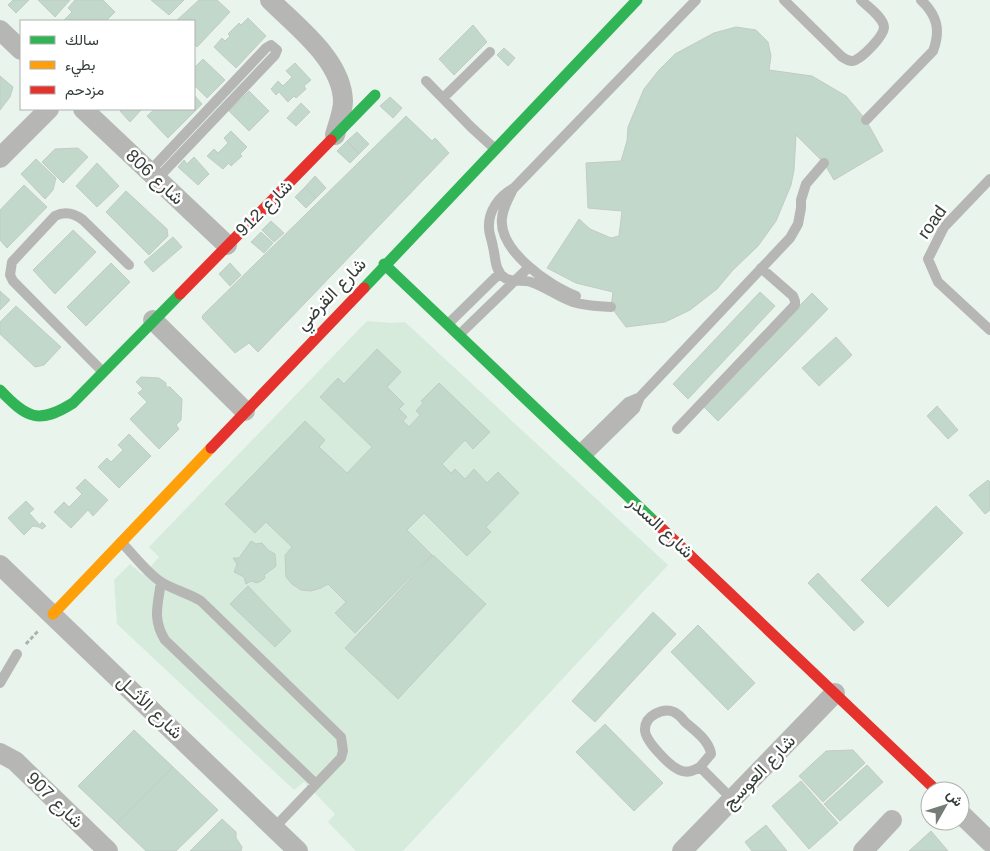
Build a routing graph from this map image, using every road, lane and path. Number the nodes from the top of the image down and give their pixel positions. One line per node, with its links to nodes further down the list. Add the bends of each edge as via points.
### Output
1 (270, 0): 16 (street, via 318,47 340,81 343,100)
2 (637, 0): 17 (street, شارع القرضي)
3 (696, 0): 22 (lane)
4 (784, 0): 5 (lane, via 841,56 852,61 878,40 884,28 882,21)
5 (861, 0)
6 (921, 0): 15 (lane, via 931,10 937,25 933,51)
7 (0, 30): 8 (street)
8 (20, 49)
9 (490, 52): 12 (lane)
10 (426, 81): 12 (lane)
11 (375, 95): 16 (street, شارع 912)
12 (443, 98): 17 (lane)
13 (48, 110): 18 (street)
14 (84, 110): 20 (street, شارع 806)
15 (866, 120)
16 (334, 137): 23 (street, شارع 912)
17 (495, 148): 24 (street, شارع القرضي)
18 (0, 158)
19 (824, 164): 27 (lane, via 802,192 795,231)
20 (153, 175): 20 (lane, via 275,55 275,47 266,48); 23 (street, شارع 806)
21 (990, 179): 32 (lane, road, via 944,227 928,259 938,282)
22 (514, 188): 26 (lane, via 503,210 502,227 508,243); 28 (lane, via 501,197 489,221 494,259)
23 (227, 245): 30 (street, شارع 912)
24 (384, 264): 31 (street, شارع السدر); 36 (street, شارع القرضي)
25 (129, 265): 34 (lane, via 77,215 61,213 12,262 10,268 13,281)
26 (529, 267): 29 (lane); 29 (lane, via 575,296 612,304 572,302 532,282)
27 (761, 268): 37 (lane, via 793,296 795,305); 38 (lane, via 640,397 635,409)
28 (500, 273): 29 (lane); 31 (lane)
29 (513, 281): 33 (lane)
30 (153, 320): 34 (street, شارع 912); 36 (street)
31 (447, 325): 33 (street, شارع السدر)
32 (990, 330)
33 (458, 335): 38 (street, شارع السدر)
34 (103, 371): 35 (street, شارع 912, via 73,403 45,417 18,409)
35 (0, 390)
36 (245, 410): 39 (street, شارع القرضي)
37 (677, 429)
38 (582, 453): 45 (street, شارع السدر)
39 (121, 542): 41 (lane); 42 (street, شارع القرضي)
40 (0, 565): 42 (street, شارع الأثــل)
41 (161, 582): 49 (lane, via 156,617 165,640); 49 (lane, via 201,601 337,732 343,744 341,758)
42 (52, 614): 43 (path); 53 (street, شارع الأثــل)
43 (17, 654): 44 (lane)
44 (0, 683)
45 (835, 693): 48 (street, شارع السدر); 50 (street, شارع العوسج)
46 (0, 753): 55 (street, شارع 907, via 15,760)
47 (700, 768): 47 (lane, via 711,754 707,742 671,710 656,712 644,728 650,743 676,769 690,772); 50 (lane)
48 (927, 781)
49 (316, 784): 53 (lane)
50 (732, 799): 57 (street, شارع العوسج)
51 (892, 820): 58 (street)
52 (970, 823): 54 (street)
53 (274, 828): 56 (street, شارع الأثــل)
54 (990, 842)
55 (108, 851)
56 (298, 851)
57 (682, 851)
58 (863, 851)

